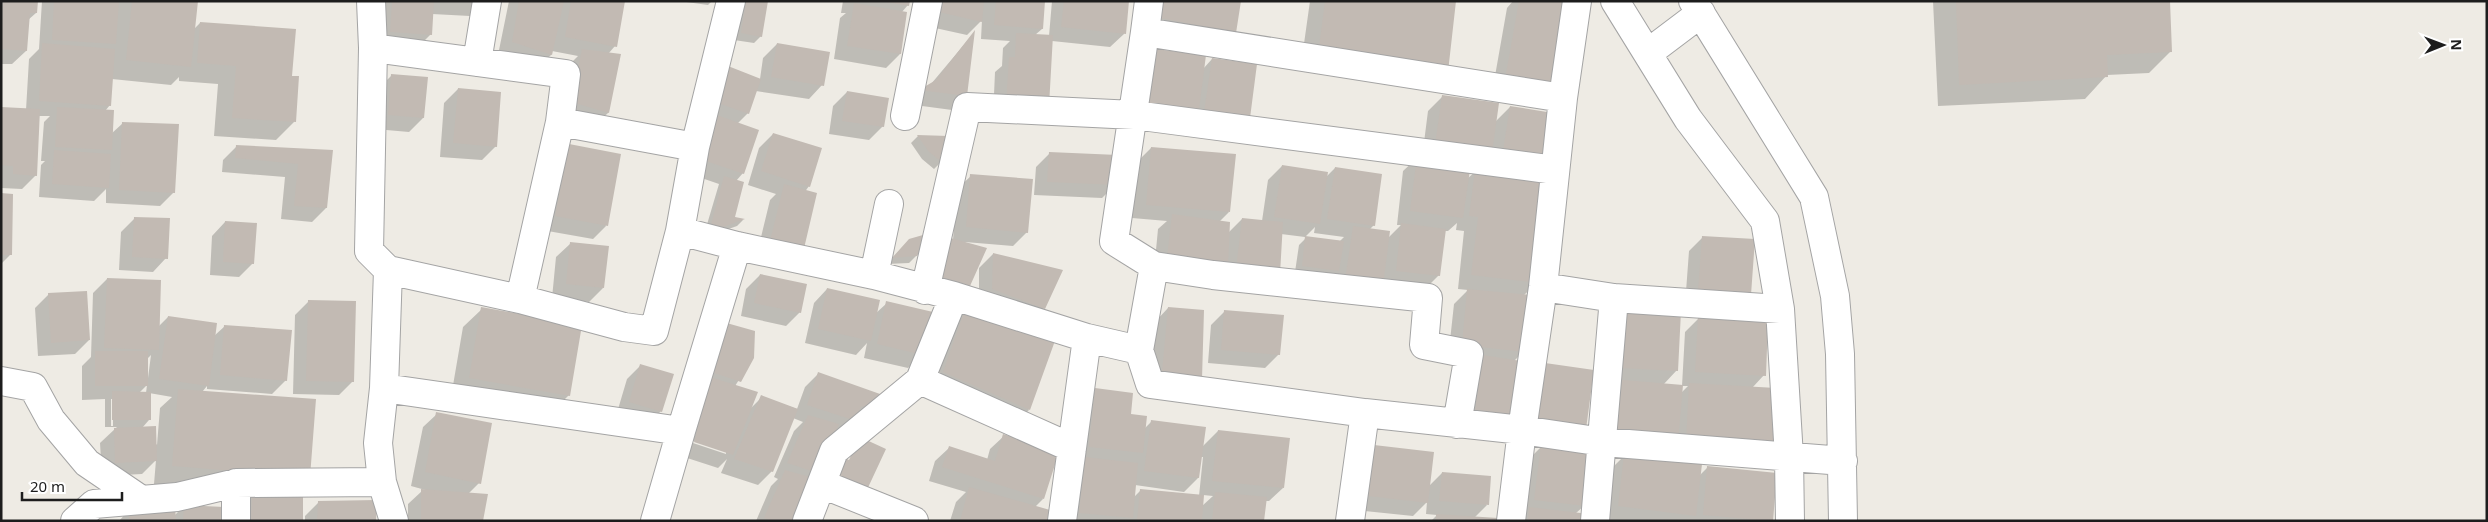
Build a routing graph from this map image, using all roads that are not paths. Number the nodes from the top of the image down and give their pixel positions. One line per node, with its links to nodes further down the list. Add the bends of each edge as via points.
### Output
1 (371, 1): 10 (street)
2 (487, 1): 12 (street)
3 (731, 1): 17 (street)
4 (928, 1): 15 (street)
5 (1149, 1): 9 (street)
6 (1577, 1): 13 (street)
7 (1616, 1): 11 (street)
8 (1697, 7): 11 (street); 43 (street, via 1814,197 1836,296)
9 (1145, 32): 13 (street); 14 (street)
10 (373, 48): 12 (street); 23 (street, via 369,251)
11 (1648, 53): 30 (street, via 1688,119 1764,221)
12 (476, 62): 16 (street, via 566,74)
13 (1563, 98): 18 (street)
14 (1134, 115): 18 (street); 22 (street, via 1114,241); 26 (street, via 967,107)
15 (905, 116)
16 (560, 122): 17 (street); 29 (street)
17 (695, 147): 20 (street)
18 (1555, 170): 25 (street)
19 (889, 204): 24 (street)
20 (680, 231): 21 (street); 29 (street, via 654,332)
21 (737, 246): 24 (street); 39 (street)
22 (1154, 266): 32 (street); 37 (street, via 1428,298 1424,345 1469,354)
23 (388, 270): 29 (street); 35 (street)
24 (874, 275): 26 (street)
25 (1544, 287): 28 (street); 38 (street)
26 (925, 290): 27 (street)
27 (954, 296): 31 (street); 33 (street)
28 (1614, 298): 30 (street); 40 (street)
29 (520, 299)
30 (1780, 309): 42 (street)
31 (1087, 338): 32 (street); 41 (street)
32 (1139, 350): 36 (street, via 1150,384)
33 (920, 380): 41 (street); 46 (street, via 834,451)
34 (1, 382): 47 (street, via 33,387 51,420 87,463)
35 (384, 388): 39 (street); 45 (street, via 378,444)
36 (1365, 413): 37 (street); 55 (street)
37 (1457, 424): 38 (street)
38 (1522, 430): 40 (street); 56 (street)
39 (681, 431): 51 (street)
40 (1603, 442): 42 (street); 57 (street)
41 (1072, 448): 54 (street)
42 (1789, 457): 43 (street); 58 (street)
43 (1843, 461): 59 (street)
44 (236, 482): 45 (street); 47 (street, via 177,497); 49 (street)
45 (382, 482): 50 (street)
46 (822, 484): 52 (street); 53 (street)
47 (140, 499): 48 (street, via 94,504)
48 (78, 519)
49 (236, 521)
50 (394, 521)
51 (655, 521)
52 (807, 521)
53 (914, 521)
54 (1062, 521)
55 (1350, 521)
56 (1511, 521)
57 (1595, 521)
58 (1790, 521)
59 (1843, 521)

